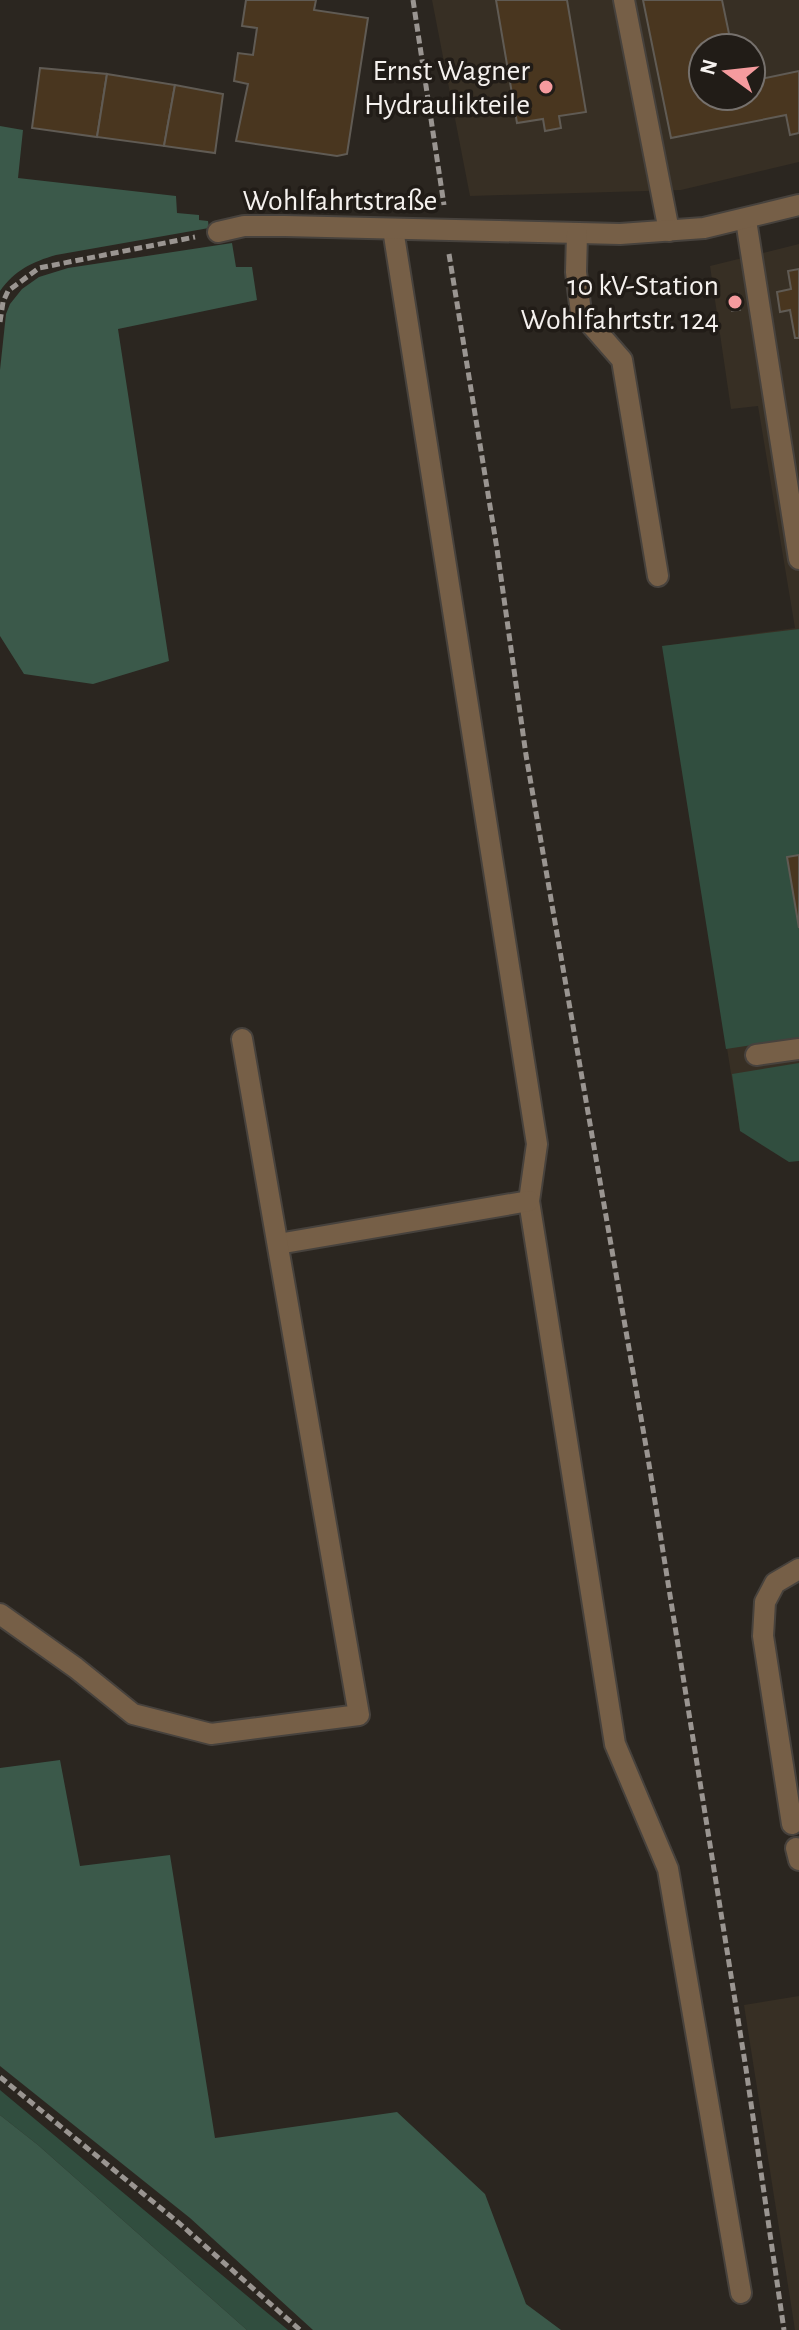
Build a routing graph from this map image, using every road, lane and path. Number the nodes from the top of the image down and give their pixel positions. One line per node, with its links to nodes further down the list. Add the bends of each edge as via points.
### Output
1 (413, 0): 3 (path)
2 (624, 0): 8 (street)
3 (441, 177)
4 (799, 205): 5 (street, Wohlfahrtstraße)
5 (746, 220): 8 (street, Wohlfahrtstraße); 12 (street)
6 (393, 229): 7 (street, Wohlfahrtstraße); 9 (street, Wohlfahrtstraße, via 244,226); 17 (street, via 537,1144)
7 (444, 229): 10 (street, Wohlfahrtstraße); 25 (path, via 526,755 648,1458)
8 (669, 231): 10 (street, Wohlfahrtstraße)
9 (218, 232): 11 (path, Wohlfahrtstraße, via 39,268 8,291)
10 (577, 234): 13 (street, via 581,313 622,360)
11 (0, 322)
12 (799, 559)
13 (658, 576)
14 (242, 1039): 18 (street)
15 (799, 1049): 16 (street)
16 (756, 1055)
17 (529, 1201): 18 (street); 23 (street, via 615,1744 668,1869)
18 (278, 1244): 20 (street, via 359,1715 211,1734 133,1714)
19 (799, 1569): 21 (street, via 775,1583 765,1602 763,1636)
20 (0, 1614)
21 (792, 1824)
22 (0, 2077): 24 (path)
23 (741, 2293)
24 (300, 2330)
25 (784, 2330)

